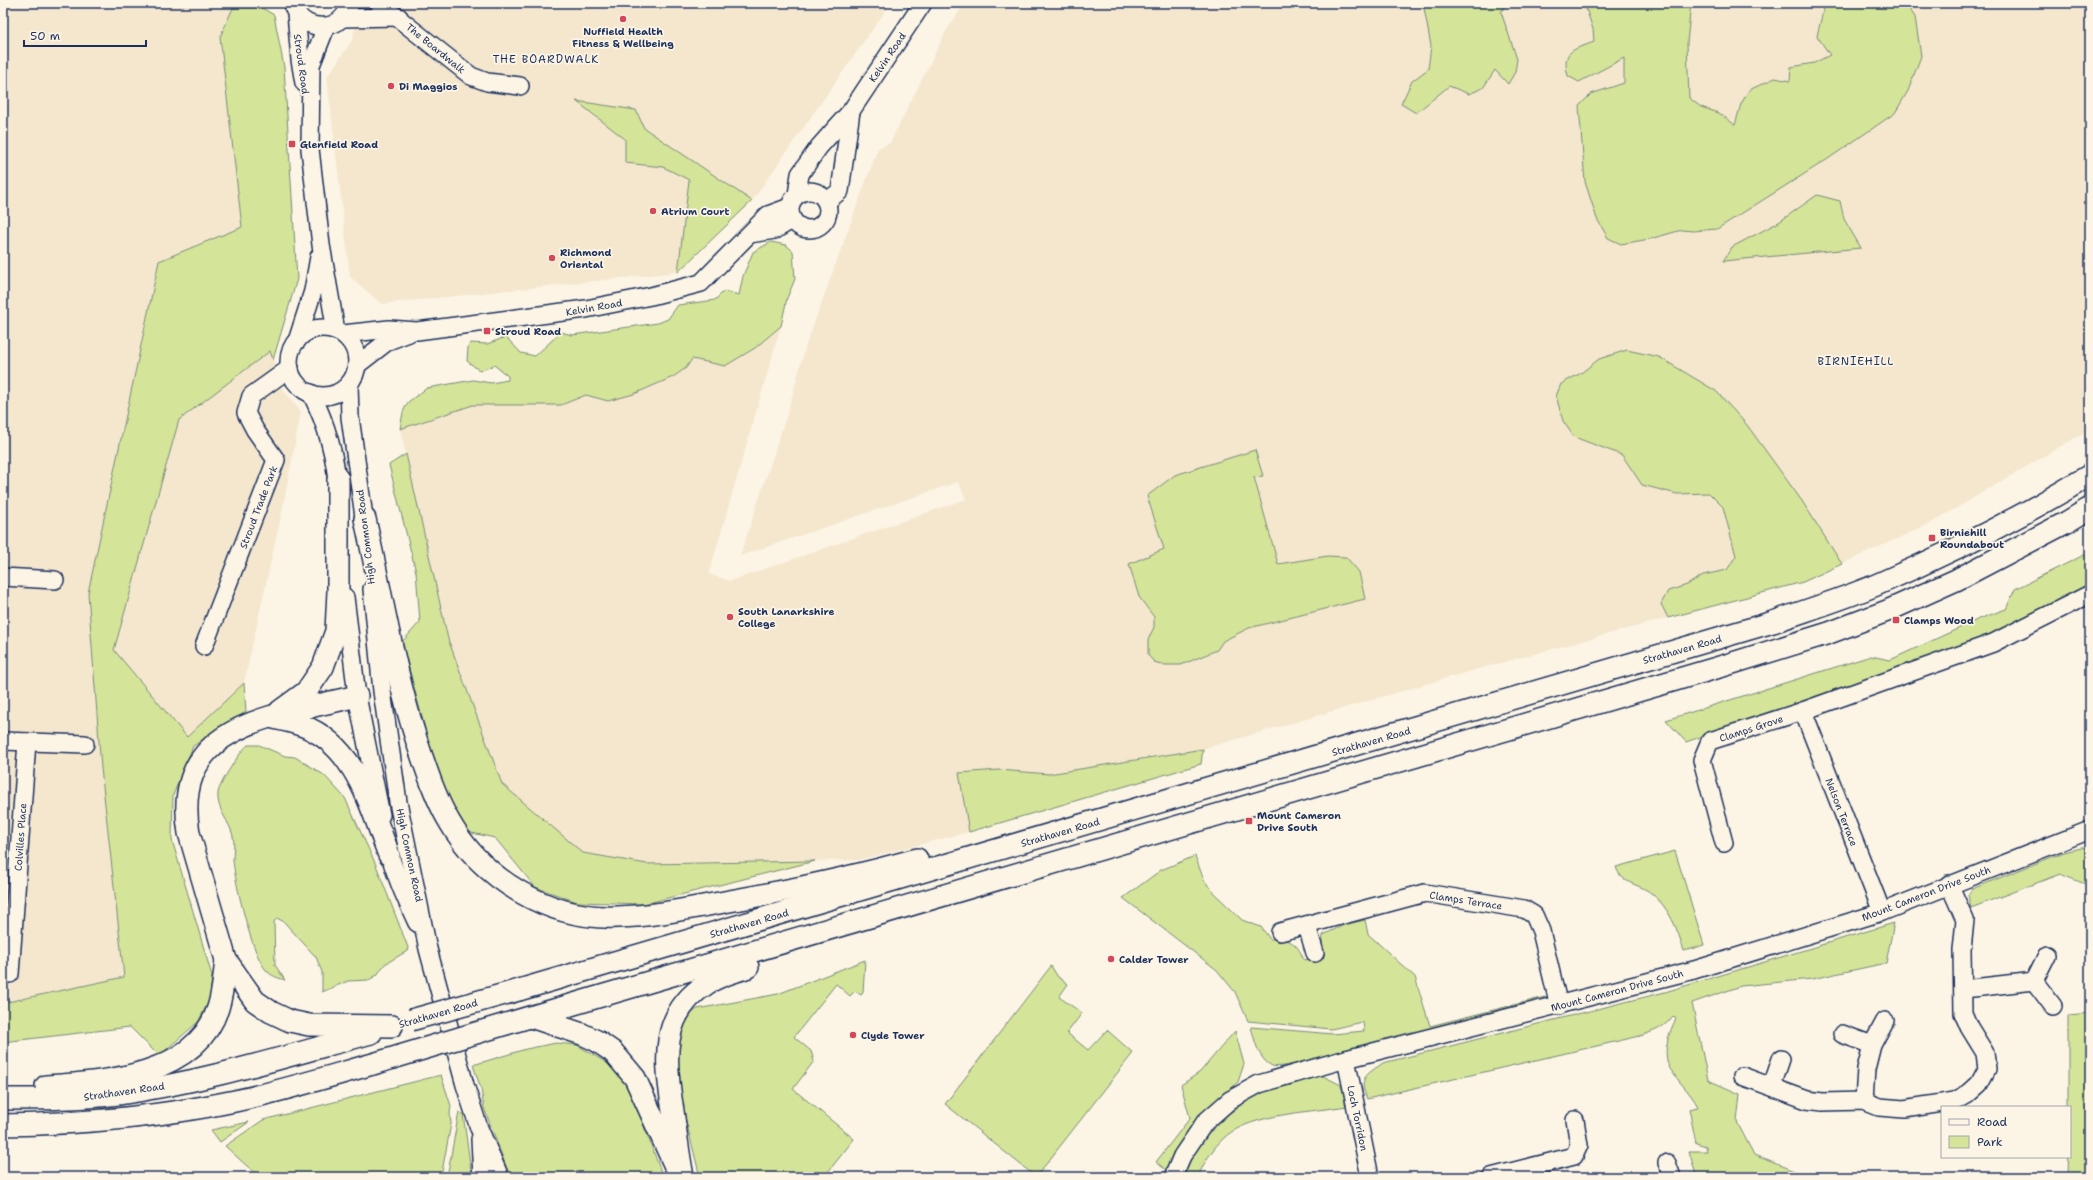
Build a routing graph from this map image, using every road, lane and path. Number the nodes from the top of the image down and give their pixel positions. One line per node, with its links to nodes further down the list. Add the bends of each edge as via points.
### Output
1 (379, 3): 5 (street, The Boardwalk)
2 (923, 3): 8 (street, Kelvin Road)
3 (291, 7): 6 (street, via 309,24); 9 (street, Stroud Road)
4 (347, 10): 5 (street); 6 (street, via 335,24)
5 (399, 17): 7 (street, The Boardwalk, via 471,76 487,82)
6 (326, 27): 9 (street, Stroud Road, via 311,65)
7 (520, 86)
8 (851, 111): 10 (street, Kelvin Road, via 840,191); 11 (street, Kelvin Road, via 819,147 800,174)
9 (310, 115): 12 (street, Stroud Road, via 310,149)
10 (826, 202): 11 (street, Kelvin Road, via 813,191 802,192); 11 (street, via 828,214 822,225 816,228 805,229 795,225)
11 (793, 208): 13 (street, Kelvin Road, via 775,230 750,234 701,283 586,309)
12 (321, 245): 14 (street, Stroud Road); 15 (street, Stroud Road, via 313,291)
13 (417, 331): 14 (street, Kelvin Road, via 389,329); 16 (street, Kelvin Road, via 388,341)
14 (340, 333): 15 (street, via 326,328 315,329); 16 (street, via 354,348)
15 (297, 341): 17 (street, via 290,358)
16 (357, 365): 18 (street)
17 (293, 375): 19 (street); 27 (street, Stroud Trade Park, via 272,382 252,396 246,413 276,460)
18 (349, 384): 19 (street, via 331,395); 23 (street, High Common Road, via 350,418)
19 (311, 393): 21 (street, High Common Road, via 329,436)
20 (2090, 475): 36 (main road, Strathaven Road, via 2052,499 1974,540 1875,585 1773,622)
21 (338, 479): 29 (street, High Common Road, via 346,609); 31 (main road, via 336,630 323,667 306,692)
22 (2090, 508): 40 (main road, via 1956,580 1887,611 1829,633)
23 (365, 519): 28 (street, High Common Road); 36 (main road, via 402,690 428,776 440,802 460,840 476,857 506,883 548,906 598,917 642,915 843,879 950,850)
24 (3, 577): 25 (street)
25 (55, 580)
26 (2090, 594): 30 (street, via 1993,644)
27 (204, 646)
28 (382, 691): 29 (street); 44 (street, High Common Road, via 398,802)
29 (357, 696): 31 (main road); 38 (street, High Common Road)
30 (1803, 711): 37 (street, Clamps Grove, via 1710,741 1702,760); 41 (street, Nelson Terrace)
31 (271, 717): 38 (main road, via 302,725 329,741 348,760 361,782); 47 (main road, via 248,723 222,737 202,758 188,786 186,814 189,833)
32 (3, 741): 33 (street)
33 (27, 742): 34 (street); 48 (street, Colvilles Place, via 10,974)
34 (85, 744)
35 (2090, 830): 39 (street, Mount Cameron Drive South)
36 (1028, 841): 55 (main road, Strathaven Road, bridge)
37 (1724, 843)
38 (389, 855): 44 (street, High Common Road)
39 (1948, 884): 41 (street, Mount Cameron Drive South); 50 (street, via 1965,920 1962,950)
40 (930, 900): 53 (main road); 71 (main road, via 832,939 724,975 709,982 686,1002 670,1031 667,1062)
41 (1882, 912): 51 (street, Mount Cameron Drive South, via 1694,970)
42 (1307, 926): 43 (street, Clamps Terrace); 45 (street); 51 (street, Clamps Terrace, via 1425,893 1524,909 1534,915 1541,931)
43 (1280, 932)
44 (428, 949): 67 (street, High Common Road)
45 (1315, 953)
46 (2048, 955): 49 (street)
47 (226, 960): 55 (main road, via 256,1001 290,1021 308,1025); 62 (main road, via 218,1009 210,1025 182,1054 165,1064 120,1078)
48 (3, 974)
49 (2034, 981): 50 (street); 52 (street)
50 (1964, 989): 64 (street, via 1963,1013 1985,1053 1986,1069 1979,1084 1955,1101 1904,1109 1879,1107)
51 (1559, 1006): 58 (street, Mount Cameron Drive South)
52 (2053, 1006)
53 (531, 1017): 66 (main road, bridge, via 269,1093 189,1109 104,1121); 70 (main road, via 597,1041 613,1052 626,1066 646,1101)
54 (1885, 1021): 57 (street)
55 (402, 1023): 63 (main road, Strathaven Road, via 246,1068 155,1088 74,1098)
56 (1842, 1034): 57 (street)
57 (1872, 1045): 64 (street, via 1866,1069)
58 (1346, 1059): 72 (street, Mount Cameron Drive South, via 1260,1084 1230,1100 1204,1122 1182,1156); 73 (street, Loch Torridon)
59 (1781, 1059): 61 (street)
60 (1742, 1076): 61 (street)
61 (1772, 1086): 64 (street, via 1807,1100)
62 (3, 1089)
63 (3, 1099)
64 (1864, 1101)
65 (1575, 1120): 74 (street, via 1579,1145 1574,1156)
66 (3, 1125)
67 (479, 1128): 68 (street, High Common Road); 69 (street, High Common Road)
68 (482, 1177)
69 (500, 1177)
70 (679, 1177)
71 (683, 1177)
72 (1173, 1177)
73 (1370, 1177)
74 (1491, 1177)

